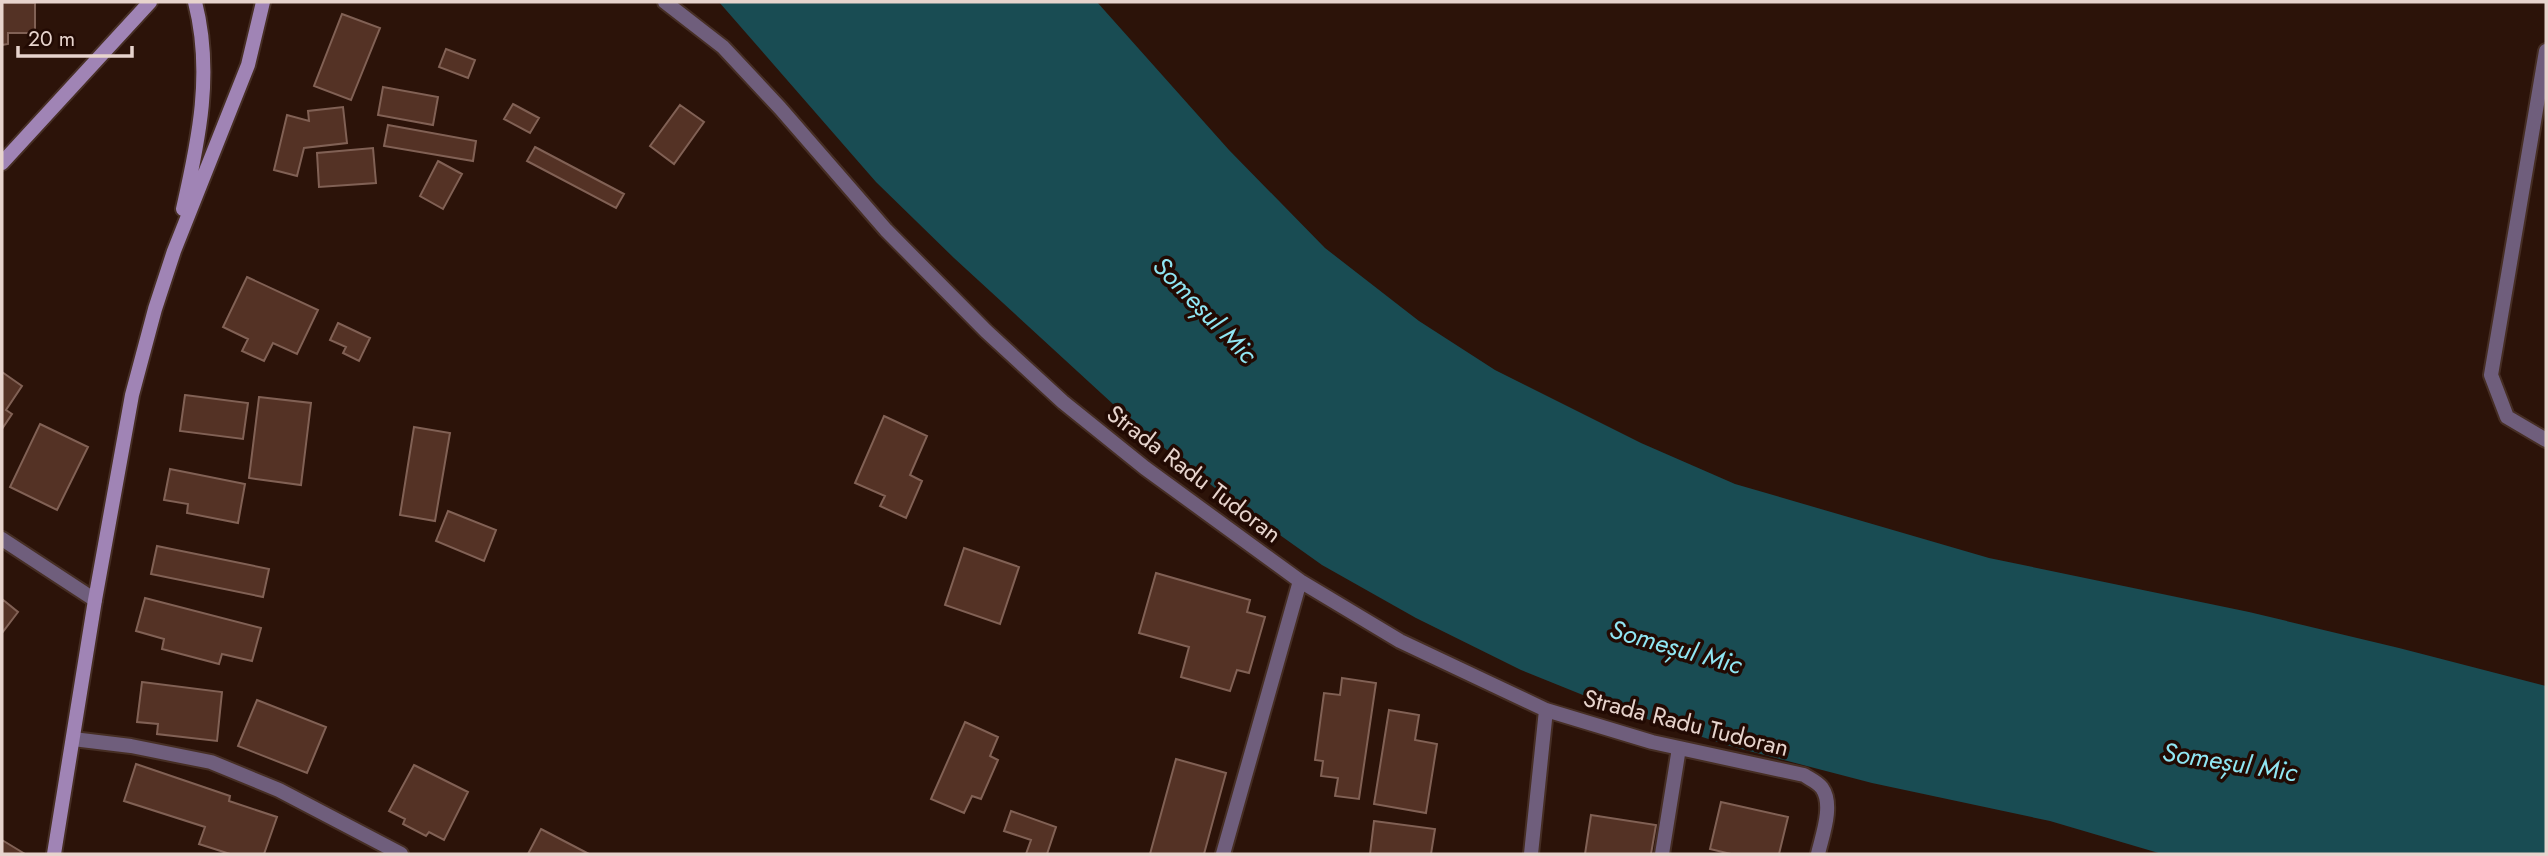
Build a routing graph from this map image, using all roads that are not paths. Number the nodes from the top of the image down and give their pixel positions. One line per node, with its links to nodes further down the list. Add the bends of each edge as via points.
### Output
1 (150, 2): 6 (main road)
2 (195, 2): 7 (main road, via 205,58 204,102)
3 (263, 2): 7 (main road, via 248,65)
4 (666, 2): 10 (street, Strada Radu Tudoran, via 723,47 886,230 1063,402 1144,468)
5 (2546, 51): 8 (street, via 2491,375 2507,417)
6 (2, 163)
7 (174, 251): 11 (main road, via 132,395)
8 (2546, 440)
9 (2, 539): 11 (street)
10 (1300, 581): 12 (street, Strada Radu Tudoran, via 1400,641); 17 (street)
11 (95, 600): 13 (main road)
12 (1546, 710): 14 (street, Strada Radu Tudoran); 18 (street)
13 (73, 739): 15 (main road); 16 (street, via 211,762 279,790)
14 (1679, 748): 19 (street); 20 (street, Strada Radu Tudoran, via 1804,775 1821,785 1827,814)
15 (54, 854)
16 (401, 854)
17 (1223, 854)
18 (1531, 854)
19 (1662, 854)
20 (1818, 854)

